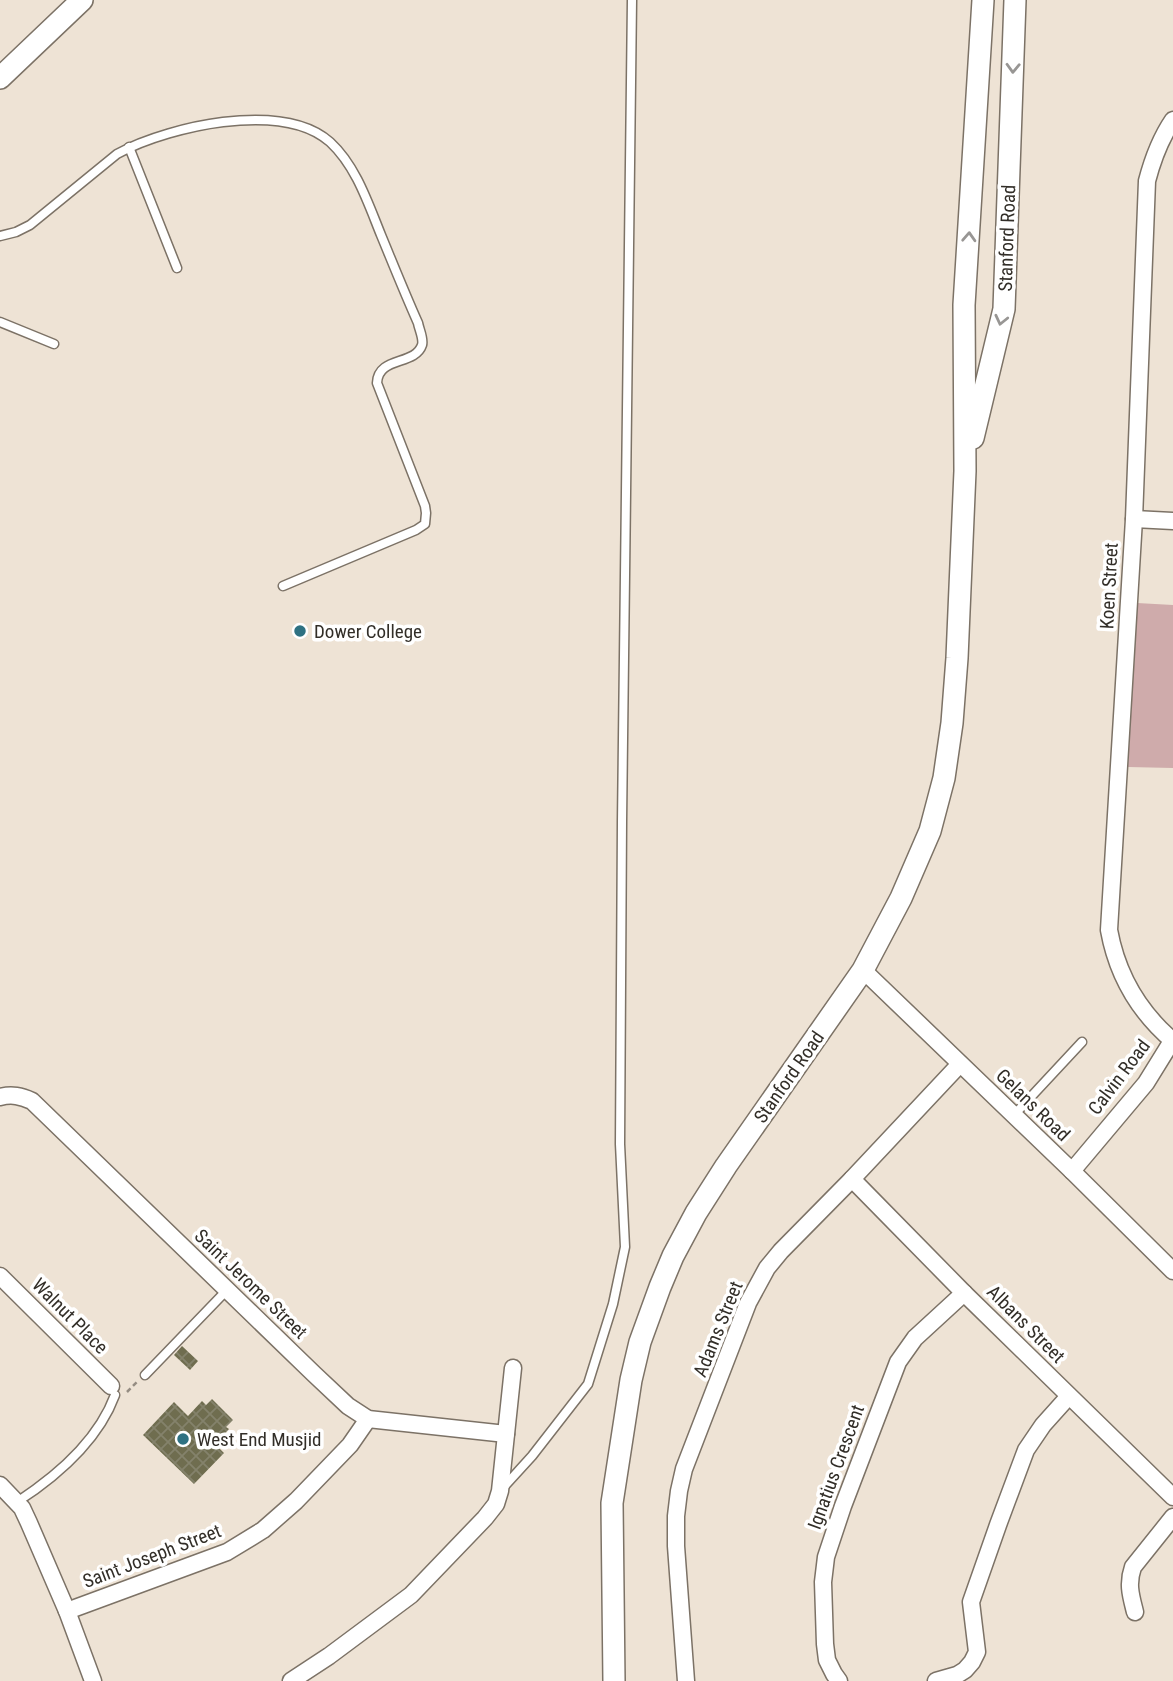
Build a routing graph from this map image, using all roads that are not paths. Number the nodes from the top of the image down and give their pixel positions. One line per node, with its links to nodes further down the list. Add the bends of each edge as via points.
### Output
1 (632, 0): 35 (lane, via 620,1144 625,1247 613,1304 587,1384)
2 (983, 0): 12 (main road, Stanford Road, one-way to 2, via 964,306)
3 (1016, 0): 12 (main road, Stanford Road, one-way to 12, via 1004,309)
4 (80, 1): 5 (main road)
5 (0, 78)
6 (1173, 120): 13 (street, Koen Street, via 1161,136 1147,181)
7 (129, 147): 8 (lane, via 30,225); 9 (lane); 15 (lane, via 186,129 243,120 303,127 328,141 360,184 418,323 422,342 415,355 381,369 377,383 425,506 425,524)
8 (0, 236)
9 (177, 268)
10 (0, 323): 11 (lane)
11 (54, 344)
12 (965, 471): 16 (main road, Stanford Road, via 957,657 944,778 930,831)
13 (1134, 519): 14 (street); 17 (street, Koen Street, via 1109,930 1113,952 1140,1006)
14 (1173, 521)
15 (283, 586)
16 (863, 970): 19 (street, Gelans Road); 43 (main road, Stanford Road, via 696,1213 673,1256 640,1342 612,1503)
17 (1172, 1041): 22 (street, Calvin Road, via 1146,1083)
18 (1082, 1042): 21 (lane)
19 (960, 1064): 21 (street, Gelans Road); 23 (street, Adams Street)
20 (0, 1097): 26 (street, Saint Jerome Street, via 22,1096 32,1101)
21 (1014, 1115): 22 (street, Gelans Road)
22 (1072, 1171): 24 (street, Gelans Road)
23 (852, 1179): 27 (street, Albans Street); 44 (street, Adams Street, via 767,1268 748,1303 684,1469 676,1546)
24 (1173, 1271)
25 (0, 1276): 30 (street, Walnut Place)
26 (227, 1290): 29 (lane); 32 (street, Saint Jerome Street, via 348,1406)
27 (964, 1293): 31 (street, Albans Street); 45 (street, Ignatius Crescent, via 915,1338 898,1362 830,1544 822,1581 823,1622 827,1660)
28 (513, 1368): 33 (street)
29 (145, 1375)
30 (115, 1393): 37 (lane, via 104,1419 82,1448)
31 (1069, 1396): 36 (street, Albans Street); 46 (street, via 1026,1450 998,1525 971,1602 977,1652 965,1670)
32 (368, 1419): 33 (street); 39 (street, Saint Joseph Street, via 350,1445 263,1530 227,1552)
33 (506, 1434): 35 (street)
34 (0, 1485): 37 (street)
35 (500, 1491): 42 (street, via 485,1518 411,1595)
36 (1173, 1497)
37 (17, 1502): 39 (street)
38 (1173, 1517): 40 (street, via 1133,1567 1129,1587)
39 (67, 1611): 41 (street)
40 (1135, 1612)
41 (92, 1681)
42 (291, 1681)
43 (614, 1681)
44 (686, 1681)
45 (839, 1681)
46 (936, 1681)

